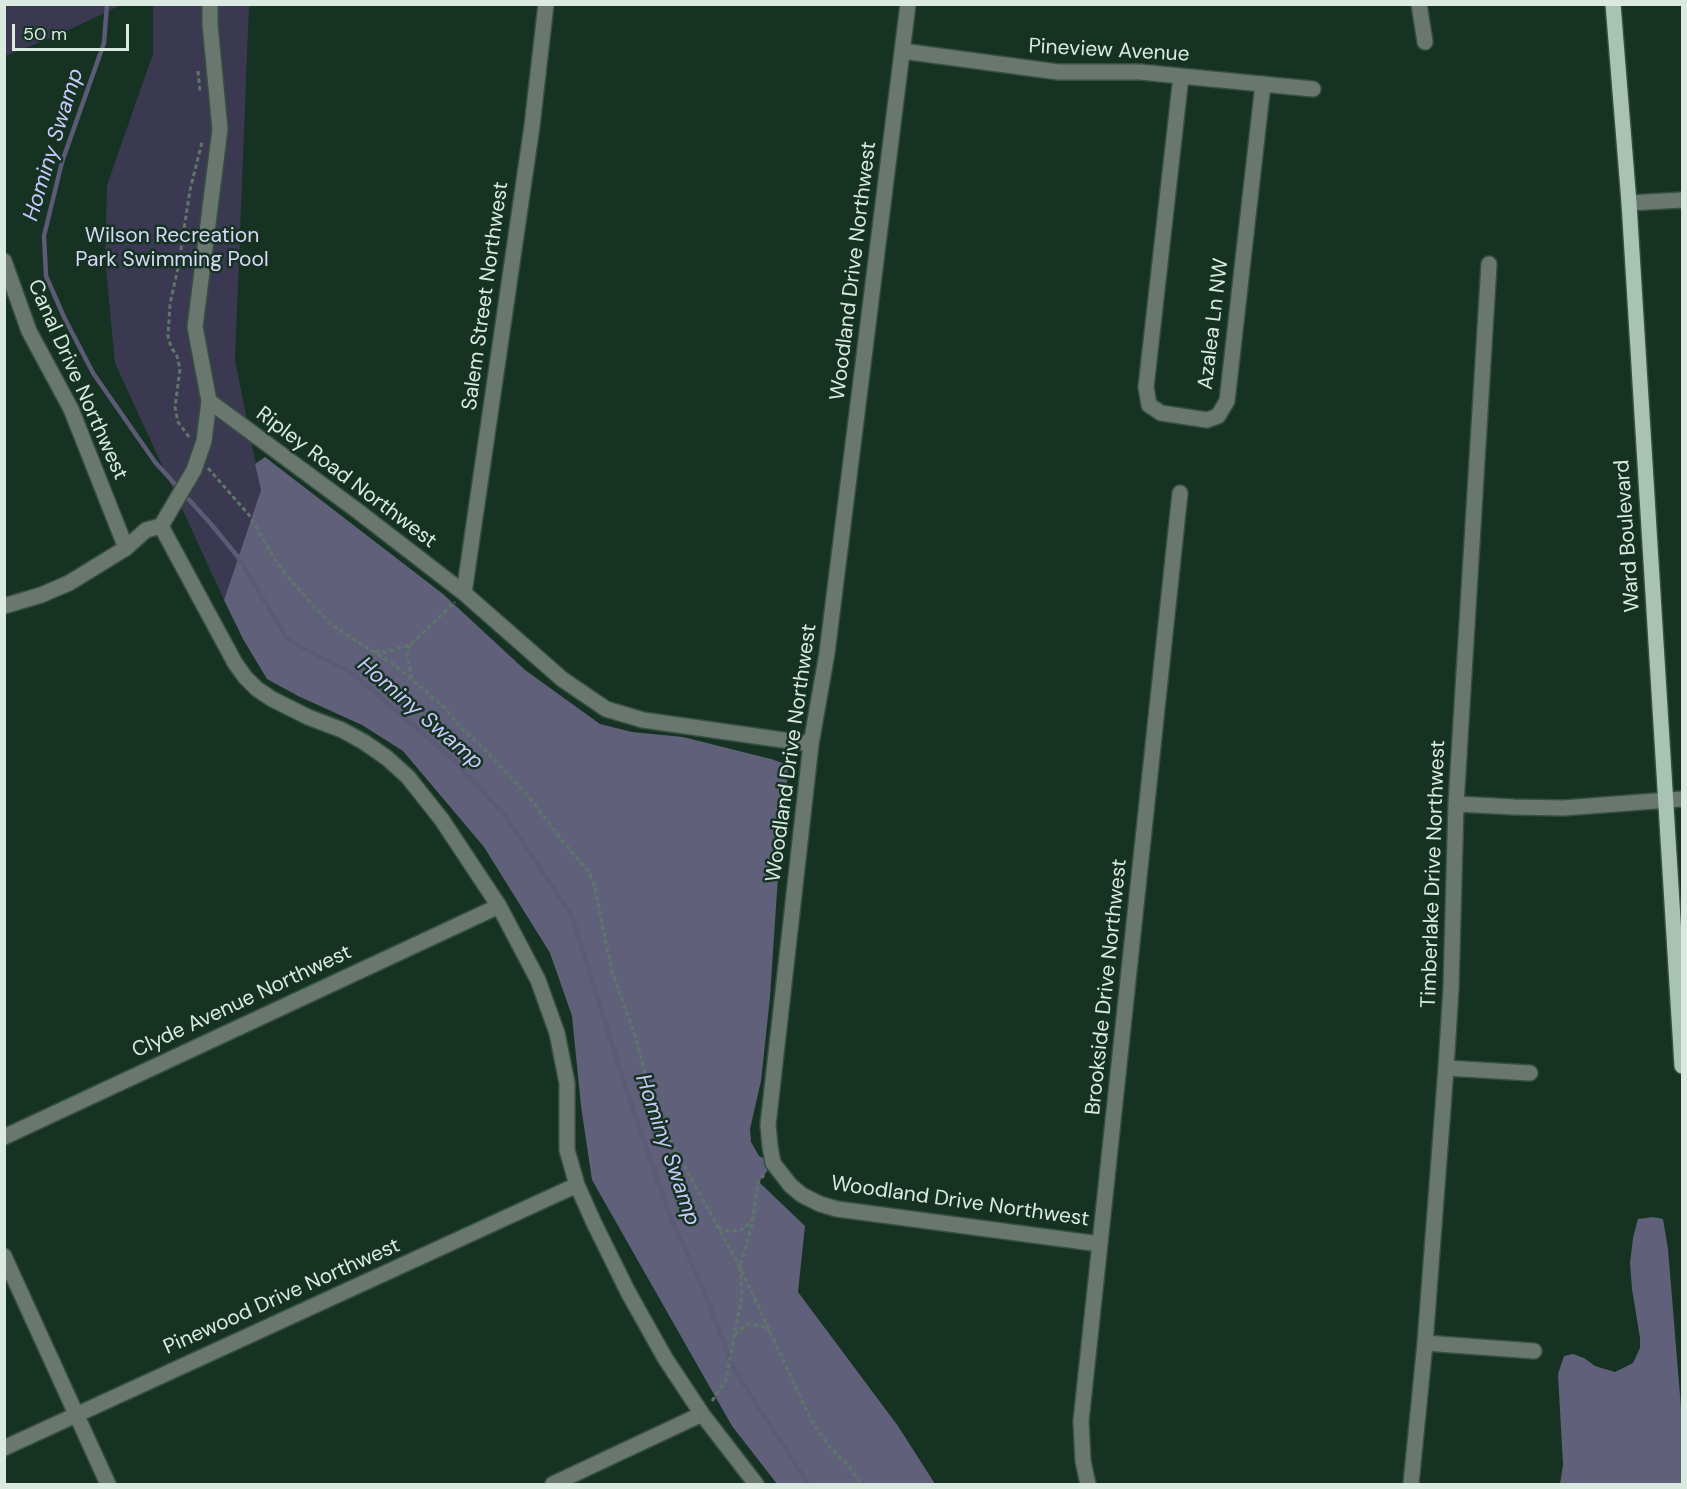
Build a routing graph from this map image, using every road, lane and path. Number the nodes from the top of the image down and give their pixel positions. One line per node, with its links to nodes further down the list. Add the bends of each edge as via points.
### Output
1 (210, 4): 18 (street, via 220,129 195,327)
2 (546, 4): 24 (street, Salem Street Northwest)
3 (908, 4): 7 (street, Woodland Drive Northwest)
4 (1419, 4): 6 (street)
5 (1613, 4): 15 (main road, Ward Boulevard)
6 (1425, 42)
7 (903, 51): 9 (street, Pineview Avenue, via 1058,72); 29 (street, Woodland Drive Northwest, via 827,653)
8 (198, 65): 12 (path)
9 (1181, 76): 10 (street, Pineview Avenue); 10 (street, Azalea Ln NW, via 1146,387 1149,405 1161,413 1208,420 1218,416 1227,400)
10 (1263, 84): 11 (street, Pineview Avenue)
11 (1313, 89)
12 (200, 94)
13 (204, 132): 19 (path, via 190,190 168,336 180,369 175,407 178,422)
14 (1683, 200): 15 (street)
15 (1629, 203): 30 (main road, Ward Boulevard)
16 (4, 261): 23 (street, Canal Drive Northwest, via 28,331 71,409)
17 (1489, 264): 32 (street, Timberlake Drive Northwest)
18 (209, 401): 19 (street); 24 (street, Ripley Road Northwest)
19 (200, 454): 22 (street)
20 (208, 468): 27 (path, via 249,515 287,576 333,626)
21 (1179, 493): 42 (street, Brookside Drive Northwest)
22 (161, 526): 23 (street, via 146,530); 33 (street, via 244,677 272,699 342,730 387,758 408,777 442,820)
23 (126, 548): 25 (street, via 69,583)
24 (464, 593): 26 (path); 29 (street, Ripley Road Northwest, via 562,679 606,709 643,720)
25 (4, 606)
26 (410, 645): 27 (path, via 386,652); 28 (path, via 407,655)
27 (373, 651): 28 (path)
28 (412, 679): 41 (path, via 514,780 588,871 612,972 659,1120)
29 (811, 744): 38 (street, Woodland Drive Northwest, via 768,1125)
30 (1666, 799): 31 (street); 32 (street, via 1563,807); 34 (main road, Ward Boulevard)
31 (1683, 799)
32 (1456, 804): 35 (street, Timberlake Drive Northwest)
33 (499, 906): 37 (street, Clyde Avenue Northwest); 39 (street, via 538,980 557,1033 567,1083 567,1150)
34 (1683, 1066)
35 (1446, 1068): 36 (street); 47 (street, Timberlake Drive Northwest)
36 (1530, 1073)
37 (4, 1137)
38 (773, 1163): 40 (path, via 759,1182); 42 (street, Woodland Drive Northwest, via 802,1195 837,1209)
39 (577, 1185): 49 (street, via 628,1292); 50 (street, Pinewood Drive Northwest)
40 (754, 1216): 41 (path, via 739,1231); 44 (path)
41 (718, 1227): 44 (path)
42 (1100, 1244): 56 (street, Brookside Drive Northwest, via 1081,1420)
43 (4, 1256): 50 (street)
44 (740, 1267): 45 (path); 46 (path, via 742,1295)
45 (771, 1333): 46 (path, via 762,1326 748,1324); 55 (path, via 813,1424)
46 (734, 1336): 49 (path, via 726,1380)
47 (1425, 1343): 48 (street); 57 (street, Timberlake Drive Northwest)
48 (1534, 1351)
49 (702, 1414): 53 (street); 54 (street)
50 (75, 1416): 51 (street, Pinewood Drive Northwest); 52 (street)
51 (4, 1448)
52 (108, 1485)
53 (553, 1485)
54 (756, 1485)
55 (861, 1485)
56 (1088, 1485)
57 (1411, 1485)

